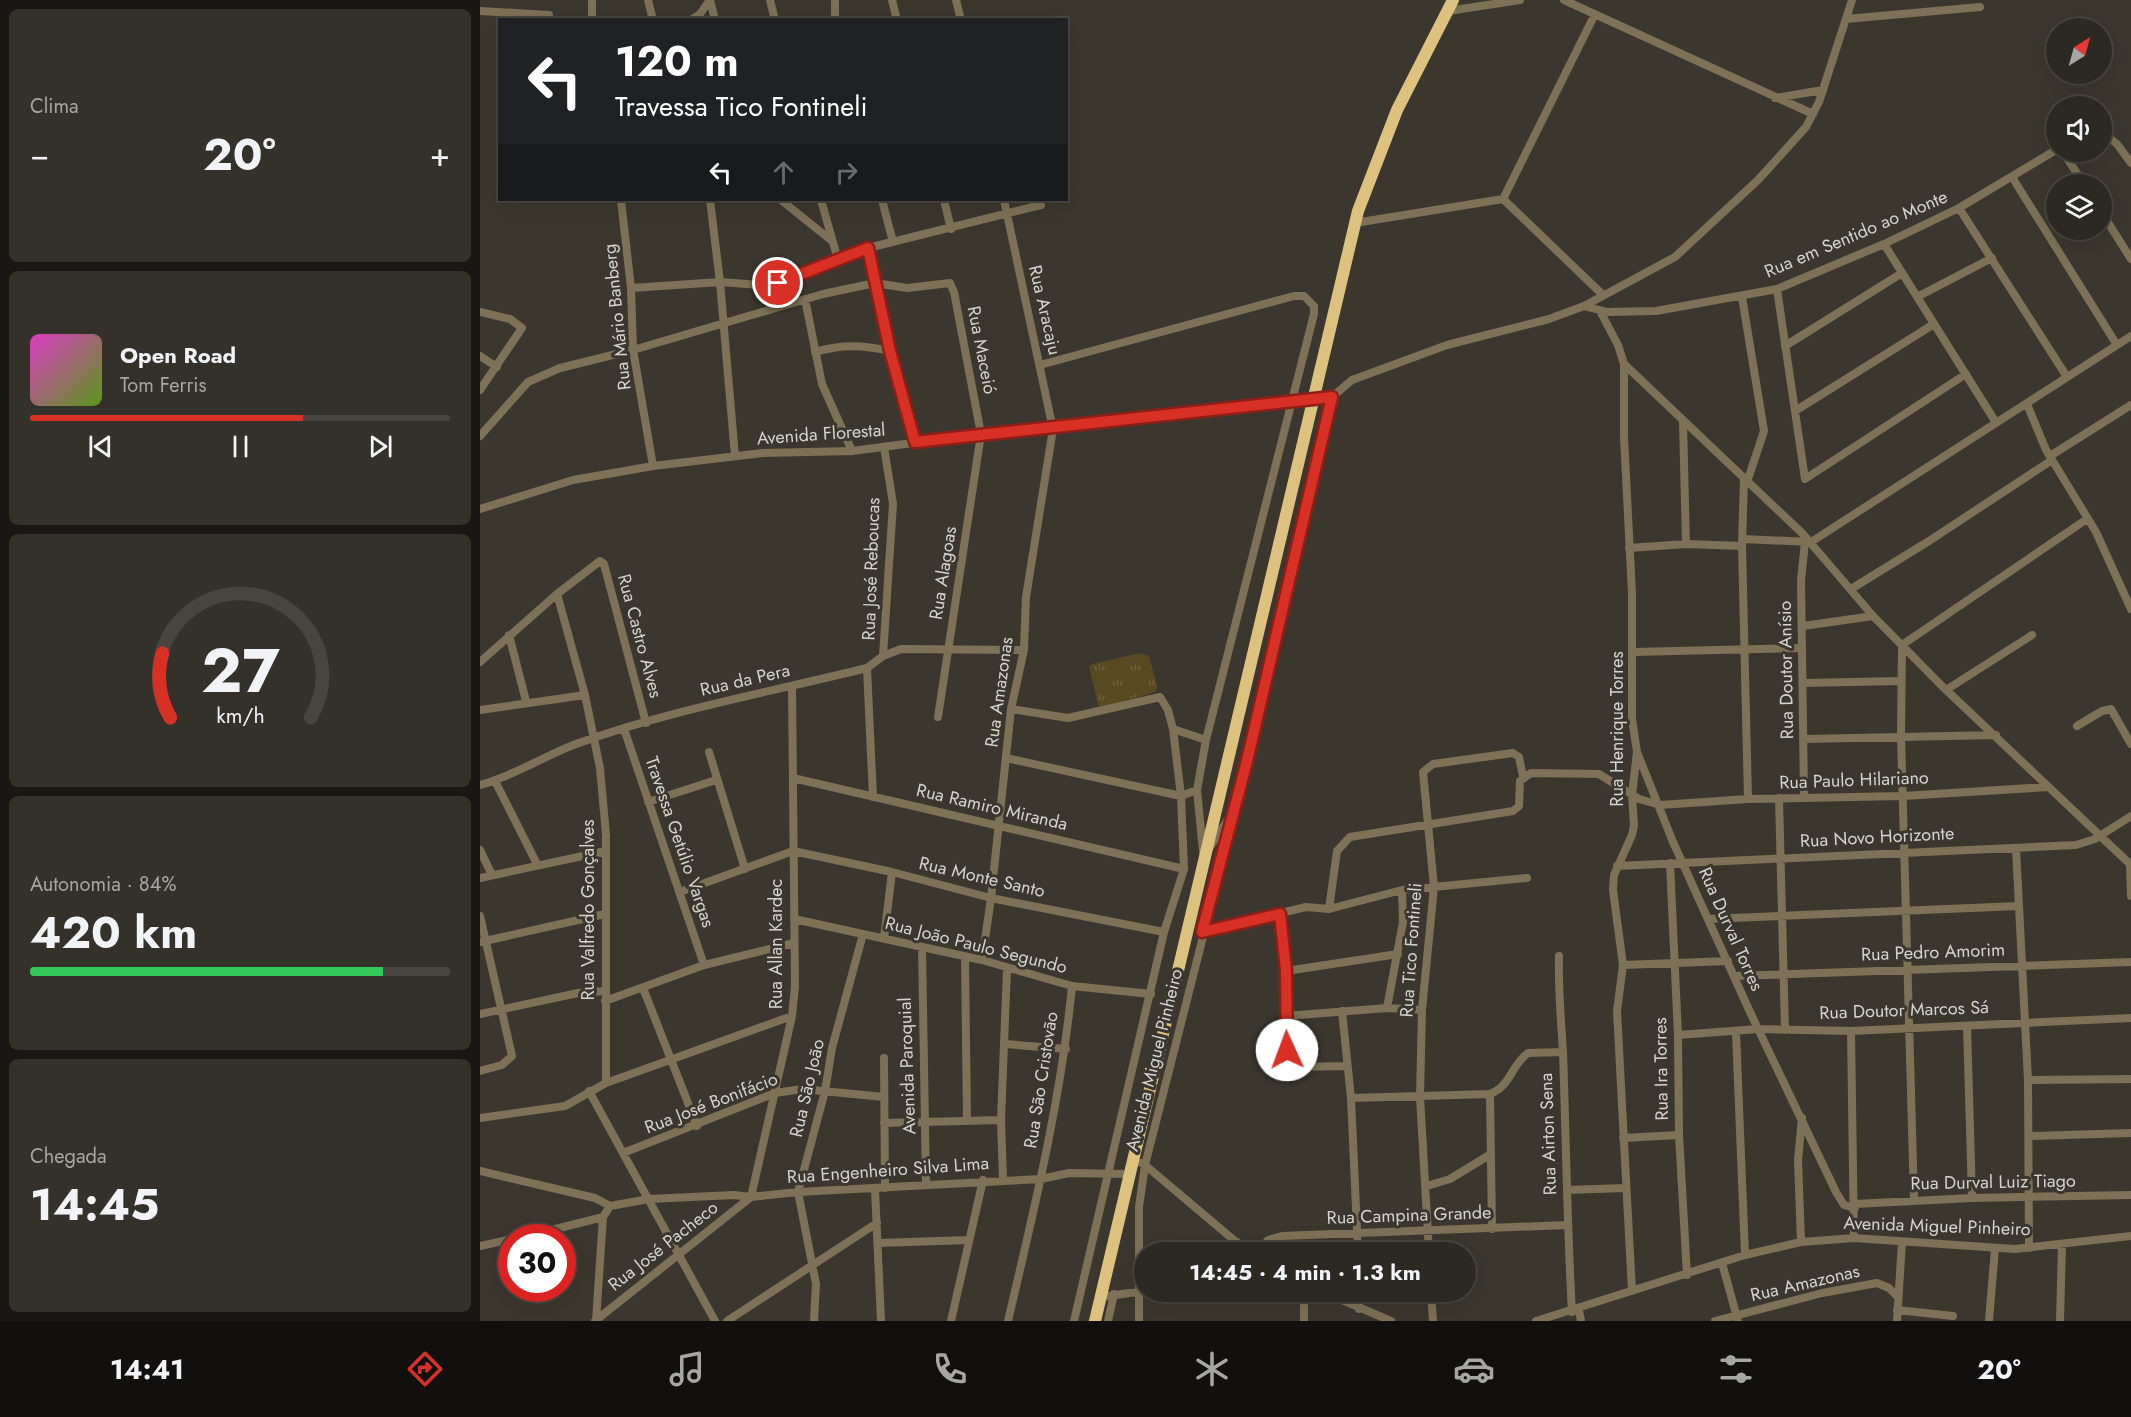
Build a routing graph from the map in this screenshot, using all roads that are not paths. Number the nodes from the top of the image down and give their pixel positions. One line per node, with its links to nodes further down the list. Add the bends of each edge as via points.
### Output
1 (592, 0): 16 (street)
2 (648, 0): 17 (street)
3 (710, 0): 18 (street); 19 (street)
4 (770, 0): 20 (street)
5 (835, 0): 21 (street)
6 (892, 0): 22 (street)
7 (956, 0): 23 (street)
8 (1520, 0): 11 (street)
9 (1564, 0): 14 (street)
10 (1852, 0): 24 (street)
11 (1450, 6): 43 (highway, via 1397,110)
12 (1980, 7): 24 (street)
13 (480, 11): 15 (street)
14 (1595, 14): 26 (street); 32 (street)
15 (549, 15)
16 (592, 18)
17 (652, 18)
18 (694, 18)
19 (714, 18)
20 (774, 18)
21 (835, 18)
22 (896, 18)
23 (960, 18)
24 (1846, 19): 25 (street)
25 (1823, 90): 26 (street); 27 (street)
26 (1775, 99): 27 (street)
27 (1813, 114): 58 (street, via 1806,128 1758,180 1695,240 1653,271)
28 (2112, 140): 30 (street)
29 (2046, 156): 31 (street, Rua em Sentido ao Monte)
30 (2131, 164)
31 (2012, 177): 41 (street, Rua em Sentido ao Monte); 68 (street)
32 (1503, 199): 43 (street); 58 (street)
33 (621, 201): 56 (street, Rua Mário Banberg)
34 (710, 201): 54 (street)
35 (782, 201): 46 (street)
36 (821, 201): 46 (street)
37 (882, 201): 47 (street)
38 (944, 201): 44 (street)
39 (1004, 201): 42 (street, Rua Aracaju)
40 (1041, 205): 42 (street)
41 (1959, 208): 48 (street, Rua em Sentido ao Monte); 50 (street)
42 (1007, 214): 44 (street); 75 (street, Rua Aracaju)
43 (1355, 223): 81 (highway)
44 (951, 229): 47 (street)
45 (2112, 229): 51 (street)
46 (832, 241): 52 (street)
47 (893, 242): 49 (street)
48 (1884, 244): 53 (street); 57 (street, Rua em Sentido ao Monte)
49 (868, 248): 52 (street); 55 (street)
50 (1992, 258): 60 (street); 78 (street)
51 (2131, 259)
52 (838, 260): 54 (street, via 778,283)
53 (1902, 273): 60 (street); 69 (street)
54 (720, 282): 56 (street); 65 (street)
55 (875, 283): 61 (street); 71 (street); 89 (street, Rua Maceió, via 907,288 950,283)
56 (631, 288): 70 (street, Rua Mário Banberg)
57 (1777, 289): 59 (street, Rua em Sentido ao Monte); 69 (street)
58 (1603, 295): 62 (street)
59 (1742, 297): 63 (street, Rua em Sentido ao Monte, via 1656,311); 97 (street, via 1764,431)
60 (1917, 297): 66 (street)
61 (805, 299): 65 (street); 72 (street)
62 (1584, 306): 63 (street, Rua em Sentido ao Monte); 80 (street, via 1437,349 1352,380)
63 (1600, 311): 74 (street, Rua Henrique Torres)
64 (480, 312): 76 (street, via 510,319 522,328)
65 (722, 323): 70 (street); 94 (street)
66 (1934, 324): 77 (street); 85 (street)
67 (2131, 336): 68 (street)
68 (2117, 345): 78 (street)
69 (1785, 346): 85 (street)
70 (633, 350): 90 (street, via 541,376 518,392); 96 (street, Rua Mário Banberg)
71 (890, 351): 72 (street, via 857,345); 91 (street)
72 (815, 352): 93 (street, via 822,384)
73 (480, 356): 76 (street)
74 (1624, 364): 87 (street); 103 (street, Rua Henrique Torres)
75 (1040, 365): 82 (street, via 1299,295 1310,300 1314,314); 88 (street, Rua Aracaju)
76 (497, 367): 79 (street)
77 (1966, 374): 85 (street, via 1805,479); 86 (street)
78 (2067, 377): 83 (street)
79 (480, 390)
80 (1332, 397): 81 (street, Avenida Florestal); 158 (street, Avenida Miguel Pinheiro)
81 (1311, 399): 82 (street, Avenida Florestal); 169 (highway)
82 (1292, 402): 88 (street, Avenida Florestal); 137 (street)
83 (2027, 404): 86 (street); 95 (street)
84 (2131, 405): 95 (street)
85 (1795, 411)
86 (1995, 421): 101 (street)
87 (1683, 422): 97 (street); 102 (street)
88 (1053, 429): 89 (street, Avenida Florestal); 115 (street, Rua Amazonas, via 1026,597)
89 (981, 434): 91 (street, Avenida Florestal); 112 (street, Rua Alagoas)
90 (480, 436)
91 (915, 442): 92 (street, Avenida Florestal)
92 (884, 447): 93 (street, Avenida Florestal); 117 (street, Rua José Reboucas, via 892,504)
93 (852, 451): 94 (street, Avenida Florestal)
94 (735, 456): 96 (street, Avenida Florestal)
95 (2051, 458): 99 (street); 104 (street)
96 (653, 466): 98 (street, Avenida Florestal, via 573,480)
97 (1746, 480): 100 (street); 101 (street)
98 (480, 510)
99 (2087, 519): 106 (street); 111 (street)
100 (1742, 542): 101 (street); 102 (street); 114 (street)
101 (1808, 542): 104 (street); 108 (street, Rua Doutor Anísio, via 1801,580)
102 (1686, 544): 103 (street)
103 (1629, 548): 116 (street, Rua Henrique Torres)
104 (1851, 589): 107 (street)
105 (557, 594): 109 (street); 124 (street, Rua Valfredo Gonçalves); 129 (street, Rua Castro Alves, via 599,562 604,564)
106 (2131, 609)
107 (1874, 616): 108 (street); 111 (street)
108 (1803, 626): 113 (street, Rua Doutor Anísio)
109 (509, 635): 118 (street); 125 (street)
110 (2032, 635): 123 (street)
111 (1902, 645): 120 (street); 123 (street)
112 (948, 648): 115 (street, Rua da Pera); 117 (street, Rua da Pera, via 901,649); 128 (street, Rua Alagoas)
113 (1802, 648): 114 (street); 121 (street, Rua Doutor Anísio)
114 (1746, 649): 116 (street); 155 (street)
115 (1024, 650): 126 (street, Rua Amazonas)
116 (1633, 652): 140 (street, Rua Henrique Torres, via 1632,719)
117 (883, 656): 119 (street, Rua da Pera)
118 (480, 662)
119 (867, 668): 122 (street, Rua da Pera); 152 (street)
120 (1900, 681): 121 (street); 134 (street)
121 (1803, 683): 136 (street, Rua Doutor Anísio)
122 (792, 687): 129 (street, Rua da Pera); 143 (street, Rua Allan Kardec)
123 (1946, 690): 133 (street)
124 (585, 695): 125 (street); 135 (street, Rua Valfredo Gonçalves)
125 (526, 701): 127 (street)
126 (1011, 709): 132 (street, via 1068,718 1160,697); 141 (street, Rua Amazonas)
127 (480, 710)
128 (938, 717)
129 (646, 723): 131 (street, Rua da Pera)
130 (2077, 726): 138 (street, via 2111,709)
131 (624, 729): 135 (street, Rua da Pera); 156 (street, Travessa Getúlio Vargas)
132 (1173, 729): 137 (street); 150 (street)
133 (1996, 735): 134 (street); 147 (street)
134 (1901, 736): 136 (street); 151 (street)
135 (596, 738): 145 (street, Rua da Pera); 165 (street, Rua Valfredo Gonçalves)
136 (1805, 739): 153 (street, Rua Doutor Anísio)
137 (1206, 740): 148 (street)
138 (2131, 744)
139 (709, 752): 144 (street)
140 (1637, 752): 149 (street, Rua Henrique Torres); 157 (street, Rua Durval Torres)
141 (1006, 758): 150 (street); 161 (street, Rua Amazonas)
142 (1523, 776): 149 (street, via 1599,774); 160 (street, via 1516,809); 160 (street, Rua Tico Fontineli, via 1519,757 1513,753 1428,766 1423,778)
143 (793, 778): 152 (street, Rua Ramiro Miranda); 166 (street, Rua Allan Kardec)
144 (716, 780): 156 (street); 176 (street)
145 (495, 781): 146 (street, Rua da Pera); 172 (street)
146 (480, 785)
147 (2048, 787): 151 (street, Rua Paulo Hilariano); 162 (street)
148 (1197, 790): 150 (street); 169 (street)
149 (1632, 795): 157 (street); 174 (street, Rua Henrique Torres, via 1632,835)
150 (1181, 796): 175 (street)
151 (1903, 796): 153 (street, Rua Paulo Hilariano); 167 (street)
152 (873, 797): 161 (street, Rua Ramiro Miranda)
153 (1804, 797): 154 (street, Rua Paulo Hilariano)
154 (1779, 798): 155 (street, Rua Paulo Hilariano); 168 (street)
155 (1748, 799): 157 (street, Rua Paulo Hilariano)
156 (648, 802): 183 (street, Travessa Getúlio Vargas)
157 (1660, 805): 170 (street, Rua Durval Torres)
158 (1236, 807): 169 (street); 196 (street, Avenida Miguel Pinheiro)
159 (2131, 816): 162 (street, Rua Novo Horizonte)
160 (1430, 825): 181 (street, Rua Tico Fontineli); 187 (street, via 1355,835 1346,840 1337,851)
161 (999, 827): 175 (street, Rua Ramiro Miranda); 185 (street, Rua Amazonas)
162 (2099, 837): 163 (street, Rua Novo Horizonte, via 2076,845); 173 (street)
163 (2016, 848): 167 (street, Rua Novo Horizonte); 186 (street)
164 (480, 850): 178 (street)
165 (606, 851): 172 (street); 189 (street, Rua Valfredo Gonçalves)
166 (793, 851): 176 (street); 177 (street, Rua Monte Santo); 193 (street, Rua Allan Kardec)
167 (1905, 851): 168 (street, Rua Novo Horizonte); 188 (street)
168 (1781, 857): 170 (street, Rua Novo Horizonte); 192 (street)
169 (1204, 858): 268 (highway)
170 (1682, 861): 171 (street, Rua Novo Horizonte); 194 (street, Rua Durval Torres)
171 (1670, 863): 174 (street, Rua Novo Horizonte); 206 (street, Rua Ira Torres)
172 (537, 864): 178 (street)
173 (2130, 865): 184 (street)
174 (1617, 866): 210 (street, Rua Henrique Torres, via 1613,890)
175 (1184, 868): 195 (street)
176 (745, 869): 183 (street)
177 (892, 872): 185 (street, Rua Monte Santo); 198 (street)
178 (492, 875): 179 (street)
179 (480, 878)
180 (1527, 878): 181 (street)
181 (1434, 887): 182 (street); 224 (street, Rua Tico Fontineli)
182 (1402, 890): 187 (street); 202 (street)
183 (680, 892): 209 (street, Travessa Getúlio Vargas)
184 (2131, 896)
185 (991, 898): 195 (street, Rua Monte Santo); 205 (street, Rua Amazonas)
186 (2019, 906): 188 (street); 211 (street)
187 (1329, 909): 190 (street, via 1306,907)
188 (1907, 911): 192 (street); 214 (street)
189 (605, 914): 199 (street); 219 (street, Rua Valfredo Gonçalves)
190 (1280, 914): 196 (street); 213 (street)
191 (480, 916): 199 (street)
192 (1783, 916): 194 (street); 215 (street)
193 (794, 919): 197 (street, Rua João Paulo Segundo); 200 (street, Rua Allan Kardec)
194 (1709, 919): 207 (street, Rua Durval Torres)
195 (1164, 932): 220 (street)
196 (1202, 932): 269 (street, Avenida Miguel Pinheiro)
197 (863, 934): 198 (street, Rua João Paulo Segundo); 249 (street, Rua São João, via 832,1048)
198 (884, 938): 201 (street, Rua João Paulo Segundo)
199 (483, 941): 223 (street)
200 (794, 943): 209 (street); 227 (street, Rua Allan Kardec)
201 (922, 947): 204 (street, Rua João Paulo Segundo); 259 (street, Avenida Paroquial)
202 (1398, 954): 213 (street); 222 (street)
203 (1559, 956): 240 (street, Rua Airton Sena)
204 (965, 957): 205 (street, Rua João Paulo Segundo); 257 (street)
205 (982, 960): 212 (street, Rua João Paulo Segundo)
206 (1674, 961): 207 (street); 210 (street); 237 (street, Rua Ira Torres)
207 (1728, 961): 216 (street, Rua Durval Torres)
208 (2131, 962): 211 (street, Rua Pedro Amorim)
209 (704, 965): 218 (street)
210 (1623, 965): 265 (street, Rua Henrique Torres, via 1617,1002)
211 (2021, 966): 214 (street, Rua Pedro Amorim); 230 (street)
212 (1007, 969): 217 (street, Rua João Paulo Segundo); 238 (street)
213 (1286, 970): 228 (street)
214 (1908, 970): 215 (street, Rua Pedro Amorim); 232 (street)
215 (1784, 975): 216 (street, Rua Pedro Amorim); 234 (street)
216 (1736, 976): 233 (street, Rua Durval Torres)
217 (1072, 986): 220 (street, Rua João Paulo Segundo); 239 (street, Rua São Cristovão)
218 (643, 988): 221 (street); 242 (street)
219 (605, 991): 221 (street, Rua Valfredo Gonçalves); 223 (street)
220 (1150, 994): 272 (street)
221 (605, 1001): 247 (street, Rua Valfredo Gonçalves)
222 (1387, 1008): 224 (street); 225 (street)
223 (499, 1010): 226 (street); 244 (street, via 512,1056 508,1062)
224 (1422, 1010): 253 (street, Rua Tico Fontineli)
225 (1342, 1011): 228 (street); 243 (street)
226 (480, 1014)
227 (792, 1016): 242 (street); 250 (street, Rua Allan Kardec)
228 (1286, 1016): 243 (street, via 1288,1067)
229 (2131, 1018): 230 (street, Rua Doutor Marcos Sá)
230 (2025, 1021): 231 (street, Rua Doutor Marcos Sá); 246 (street)
231 (1967, 1026): 232 (street, Rua Doutor Marcos Sá); 287 (street)
232 (1910, 1028): 235 (street, Rua Doutor Marcos Sá); 288 (street)
233 (1758, 1029): 234 (street, Rua Doutor Marcos Sá); 236 (street, Rua Doutor Marcos Sá); 255 (street, Rua Durval Torres)
234 (1785, 1030): 235 (street, Rua Doutor Marcos Sá)
235 (1851, 1031): 290 (street)
236 (1736, 1032): 237 (street, Rua Doutor Marcos Sá); 315 (street)
237 (1678, 1035): 263 (street, Rua Ira Torres)
238 (1005, 1044): 239 (street); 258 (street)
239 (1066, 1049): 274 (street, Rua São Cristovão)
240 (1563, 1052): 251 (street, via 1528,1053 1504,1085); 281 (street, Rua Airton Sena)
241 (884, 1058): 252 (street)
242 (670, 1061): 247 (street); 261 (street)
243 (1347, 1066): 254 (street)
244 (480, 1071)
245 (2131, 1079): 246 (street)
246 (2028, 1080): 264 (street)
247 (606, 1083): 248 (street)
248 (589, 1091): 256 (street, via 565,1106); 266 (street)
249 (825, 1091): 250 (street, Rua José Bonifácio); 252 (street, Rua José Bonifácio); 282 (street, Rua São João)
250 (775, 1093): 261 (street, Rua José Bonifácio); 284 (street, Rua Allan Kardec)
251 (1490, 1094): 253 (street); 267 (street)
252 (884, 1097): 260 (street)
253 (1420, 1097): 254 (street); 277 (street, Rua Tico Fontineli)
254 (1351, 1098): 297 (street)
255 (1802, 1117): 290 (street, Rua Durval Torres, via 1840,1199 1846,1206); 307 (street, via 1798,1160)
256 (480, 1118)
257 (967, 1120): 258 (street); 259 (street)
258 (1001, 1120): 273 (street)
259 (926, 1121): 260 (street); 276 (street, Avenida Paroquial)
260 (884, 1123): 278 (street)
261 (697, 1126): 266 (street, Rua José Bonifácio)
262 (2131, 1133): 264 (street)
263 (1679, 1135): 265 (street); 318 (street, Rua Ira Torres)
264 (2029, 1136): 285 (street)
265 (1623, 1138): 279 (street, Rua Henrique Torres)
266 (623, 1153): 286 (street)
267 (1491, 1154): 277 (street, via 1450,1179); 295 (street)
268 (1133, 1158): 269 (street); 271 (highway)
269 (1145, 1165): 302 (street, via 1139,1208); 303 (street, Avenida Miguel Pinheiro)
270 (480, 1171): 289 (street, via 595,1198)
271 (1129, 1174): 272 (street, Rua Engenheiro Silva Lima); 321 (highway)
272 (1108, 1176): 274 (street, Rua Engenheiro Silva Lima, via 1068,1173); 340 (street)
273 (1003, 1179): 274 (street, Rua Engenheiro Silva Lima); 275 (street, Rua Engenheiro Silva Lima)
274 (1041, 1179): 339 (street, Rua São Cristovão)
275 (983, 1180): 276 (street, Rua Engenheiro Silva Lima); 300 (street)
276 (926, 1185): 278 (street, Rua Engenheiro Silva Lima)
277 (1426, 1186): 296 (street, Rua Tico Fontineli)
278 (885, 1188): 280 (street, Rua Engenheiro Silva Lima)
279 (1625, 1188): 281 (street); 319 (street, Rua Henrique Torres)
280 (874, 1189): 282 (street, Rua Engenheiro Silva Lima); 292 (street)
281 (1566, 1190): 294 (street, Rua Airton Sena)
282 (798, 1192): 284 (street, Rua Engenheiro Silva Lima); 317 (street, Rua São João)
283 (2131, 1195): 285 (street, Rua Durval Luiz Tiago)
284 (751, 1197): 286 (street, Rua Engenheiro Silva Lima, via 734,1194); 314 (street, Rua José Pacheco)
285 (2030, 1197): 287 (street, Rua Durval Luiz Tiago); 313 (street)
286 (649, 1198): 289 (street, Rua Engenheiro Silva Lima); 314 (street)
287 (1972, 1198): 288 (street, Rua Durval Luiz Tiago)
288 (1914, 1200): 290 (street, Rua Durval Luiz Tiago)
289 (610, 1206): 291 (street)
290 (1855, 1206): 299 (street)
291 (603, 1217): 293 (street); 333 (street)
292 (877, 1223): 309 (street); 317 (street)
293 (575, 1224)
294 (1567, 1225): 295 (street, Rua Campina Grande); 330 (street, Rua Airton Sena)
295 (1492, 1229): 296 (street, Rua Campina Grande)
296 (1428, 1232): 297 (street, Rua Campina Grande); 306 (street, Rua Tico Fontineli)
297 (1357, 1233): 304 (street, Rua Campina Grande, via 1275,1237); 305 (street)
298 (2131, 1236): 310 (street, Avenida Miguel Pinheiro)
299 (1854, 1238): 307 (street, Avenida Miguel Pinheiro); 308 (street, Avenida Miguel Pinheiro)
300 (969, 1240): 309 (street); 338 (street)
301 (498, 1242): 311 (street)
302 (1140, 1242)
303 (1238, 1242)
304 (1266, 1242)
305 (1357, 1242)
306 (1428, 1242)
307 (1801, 1242): 315 (street, Avenida Miguel Pinheiro)
308 (1902, 1242): 312 (street, Avenida Miguel Pinheiro); 322 (street)
309 (878, 1243): 337 (street)
310 (2062, 1245): 313 (street, Avenida Miguel Pinheiro); 352 (street)
311 (480, 1246)
312 (1995, 1248): 313 (street, Avenida Miguel Pinheiro); 351 (street)
313 (2030, 1248)
314 (680, 1254): 333 (street, Rua José Pacheco); 334 (street)
315 (1745, 1255): 316 (street, Avenida Miguel Pinheiro)
316 (1722, 1263): 318 (street, Avenida Miguel Pinheiro); 332 (street)
317 (811, 1267): 335 (street); 336 (street, Rua São João, via 816,1284)
318 (1687, 1275): 319 (street, Avenida Miguel Pinheiro)
319 (1632, 1291): 330 (street, Avenida Miguel Pinheiro)
320 (1134, 1292): 321 (street)
321 (1107, 1295): 341 (highway); 342 (street)
322 (1898, 1297): 329 (street); 332 (street, Rua Amazonas, via 1877,1283 1822,1293)
323 (1140, 1302): 343 (street)
324 (1304, 1302): 344 (street)
325 (1344, 1302): 328 (street)
326 (1359, 1302): 328 (street)
327 (1432, 1302): 346 (street)
328 (1359, 1309): 345 (street)
329 (1897, 1310): 331 (street); 350 (street)
330 (1575, 1311): 347 (street, Avenida Miguel Pinheiro); 348 (street, Rua Airton Sena)
331 (1953, 1316)
332 (1737, 1318): 349 (street, Rua Amazonas)
333 (596, 1321)
334 (715, 1321)
335 (727, 1321)
336 (814, 1321)
337 (881, 1321)
338 (951, 1321)
339 (1008, 1321)
340 (1074, 1321)
341 (1095, 1321)
342 (1107, 1321)
343 (1139, 1321)
344 (1304, 1321)
345 (1391, 1321)
346 (1433, 1321)
347 (1536, 1321)
348 (1581, 1321)
349 (1715, 1321)
350 (1897, 1321)
351 (1989, 1321)
352 (2060, 1321)

